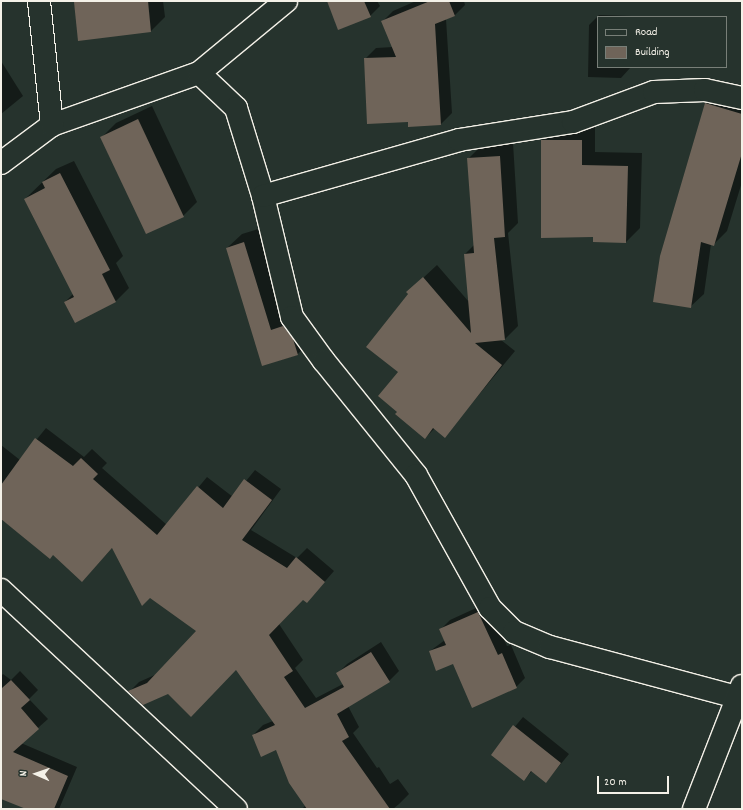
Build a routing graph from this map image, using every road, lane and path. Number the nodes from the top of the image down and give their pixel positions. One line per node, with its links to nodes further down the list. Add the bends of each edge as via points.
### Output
1 (39, 1): 5 (street)
2 (286, 1): 3 (street)
3 (199, 73): 5 (street); 7 (street, via 236,108)
4 (742, 98): 7 (street, via 705,90 654,92 573,122 459,140)
5 (52, 125): 6 (street)
6 (1, 163)
7 (263, 196): 9 (street, via 292,317 324,362 416,475 490,608 514,632 550,648)
8 (1, 590): 10 (street)
9 (739, 691): 11 (street)
10 (236, 809)
11 (694, 809)

